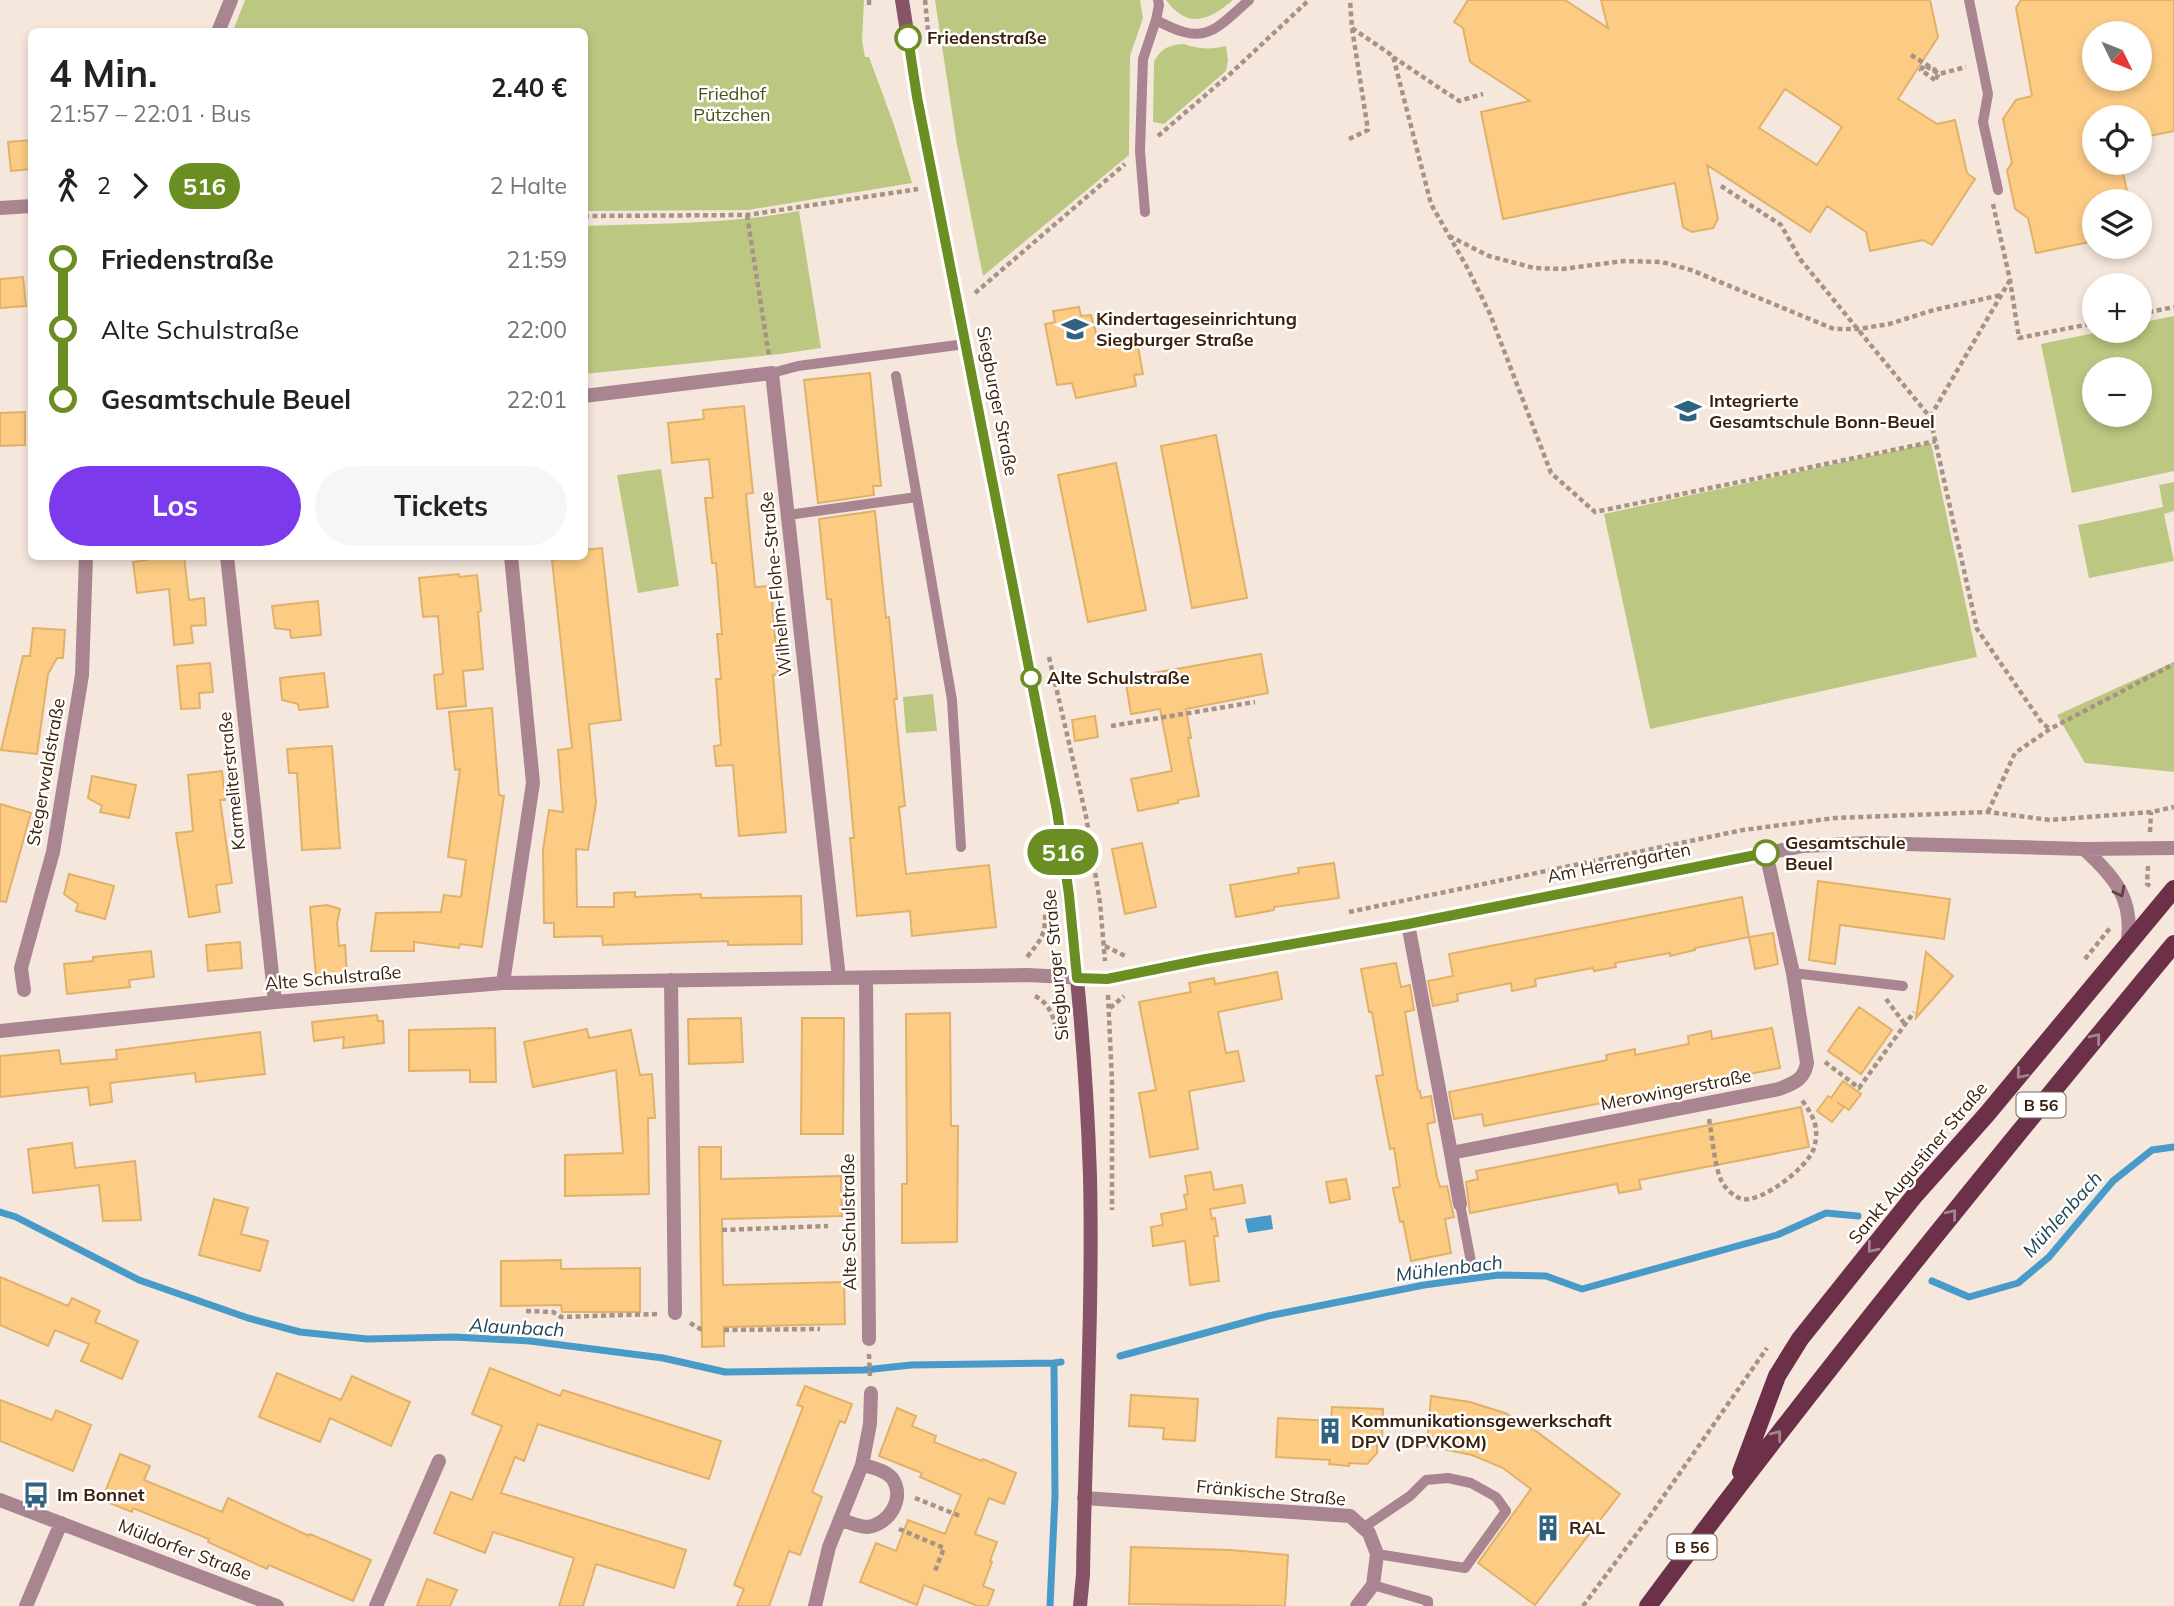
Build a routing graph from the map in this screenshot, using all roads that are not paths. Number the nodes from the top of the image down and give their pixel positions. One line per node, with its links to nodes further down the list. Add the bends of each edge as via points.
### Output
1 (231, 0): 7 (street)
2 (902, 0): 12 (main road, Siegburger Straße)
3 (1158, 0): 6 (lane)
4 (1248, 0): 6 (lane, via 1217,29 1203,34 1190,35)
5 (1969, 0): 8 (lane, via 1988,93 1983,122)
6 (1156, 20): 11 (lane, via 1143,60 1140,150)
7 (220, 28)
8 (1997, 190)
9 (28, 206): 10 (street)
10 (0, 208)
11 (1145, 212)
12 (965, 344): 13 (lane); 32 (main road, Siegburger Straße, via 1057,811)
13 (772, 373): 15 (street); 17 (street, Wilhelm-Flohe-Straße)
14 (897, 376): 16 (lane)
15 (588, 396)
16 (917, 497): 17 (lane); 21 (lane, via 952,700)
17 (788, 515): 30 (street, Wilhelm-Flohe-Straße)
18 (86, 560): 36 (street, Stegerwaldstraße, via 82,675 53,852 21,968)
19 (227, 560): 37 (street, Karmeliterstraße)
20 (510, 560): 34 (street, via 533,783)
21 (961, 847)
22 (2174, 848): 23 (street, Am Herrengarten)
23 (2084, 849): 24 (street, Am Herrengarten, via 1868,843); 28 (street, one-way to 28, via 2121,890 2131,926)
24 (1766, 853): 26 (street, Am Herrengarten); 29 (street)
25 (2166, 889): 28 (main road, Sankt Augustiner Straße / B 56)
26 (1408, 924): 32 (street, Am Herrengarten, via 1107,979); 39 (street)
27 (2174, 944): 47 (main road, Sankt Augustiner Straße / B 56, one-way to 27, via 1909,1267)
28 (2127, 946): 47 (main road, Sankt Augustiner Straße / B 56, one-way to 47, via 1915,1195 1800,1339 1777,1376)
29 (1793, 973): 35 (lane); 39 (street, Merowingerstraße, via 1805,1047 1806,1070 1800,1080 1779,1089)
30 (839, 978): 31 (street, Alte Schulstraße); 33 (street, Alte Schulstraße)
31 (866, 978): 32 (street, Alte Schulstraße); 43 (street, Alte Schulstraße)
32 (1077, 978): 48 (main road, Siegburger Straße, via 1090,1177)
33 (671, 980): 34 (street, Alte Schulstraße); 42 (street)
34 (503, 983): 37 (street, Alte Schulstraße)
35 (1903, 986)
36 (24, 990)
37 (275, 1002): 38 (street, Alte Schulstraße)
38 (0, 1031)
39 (1451, 1153): 40 (street)
40 (1460, 1205): 41 (lane)
41 (1472, 1267)
42 (675, 1313)
43 (869, 1339)
44 (871, 1393): 46 (street)
45 (439, 1461): 57 (street)
46 (862, 1465): 50 (street); 50 (street, via 891,1477 898,1492 895,1507 878,1525 863,1527)
47 (1735, 1489): 62 (main road, Sankt Augustiner Straße / B 56)
48 (1084, 1498): 52 (street, Fränkische Straße, via 1350,1516); 59 (main road, Siegburger Straße)
49 (0, 1500): 51 (street, Müldorfer Straße)
50 (840, 1519): 58 (street)
51 (61, 1523): 55 (street); 56 (street, Müldorfer Straße)
52 (1363, 1528): 53 (street, Fränkische Straße); 53 (lane, via 1426,1480 1471,1483 1496,1497 1506,1511 1465,1568)
53 (1377, 1554): 54 (street)
54 (1373, 1585): 60 (street); 61 (lane, via 1428,1601)
55 (26, 1606)
56 (277, 1606)
57 (376, 1606)
58 (815, 1606)
59 (1080, 1606)
60 (1357, 1606)
61 (1428, 1606)
62 (1648, 1606)

